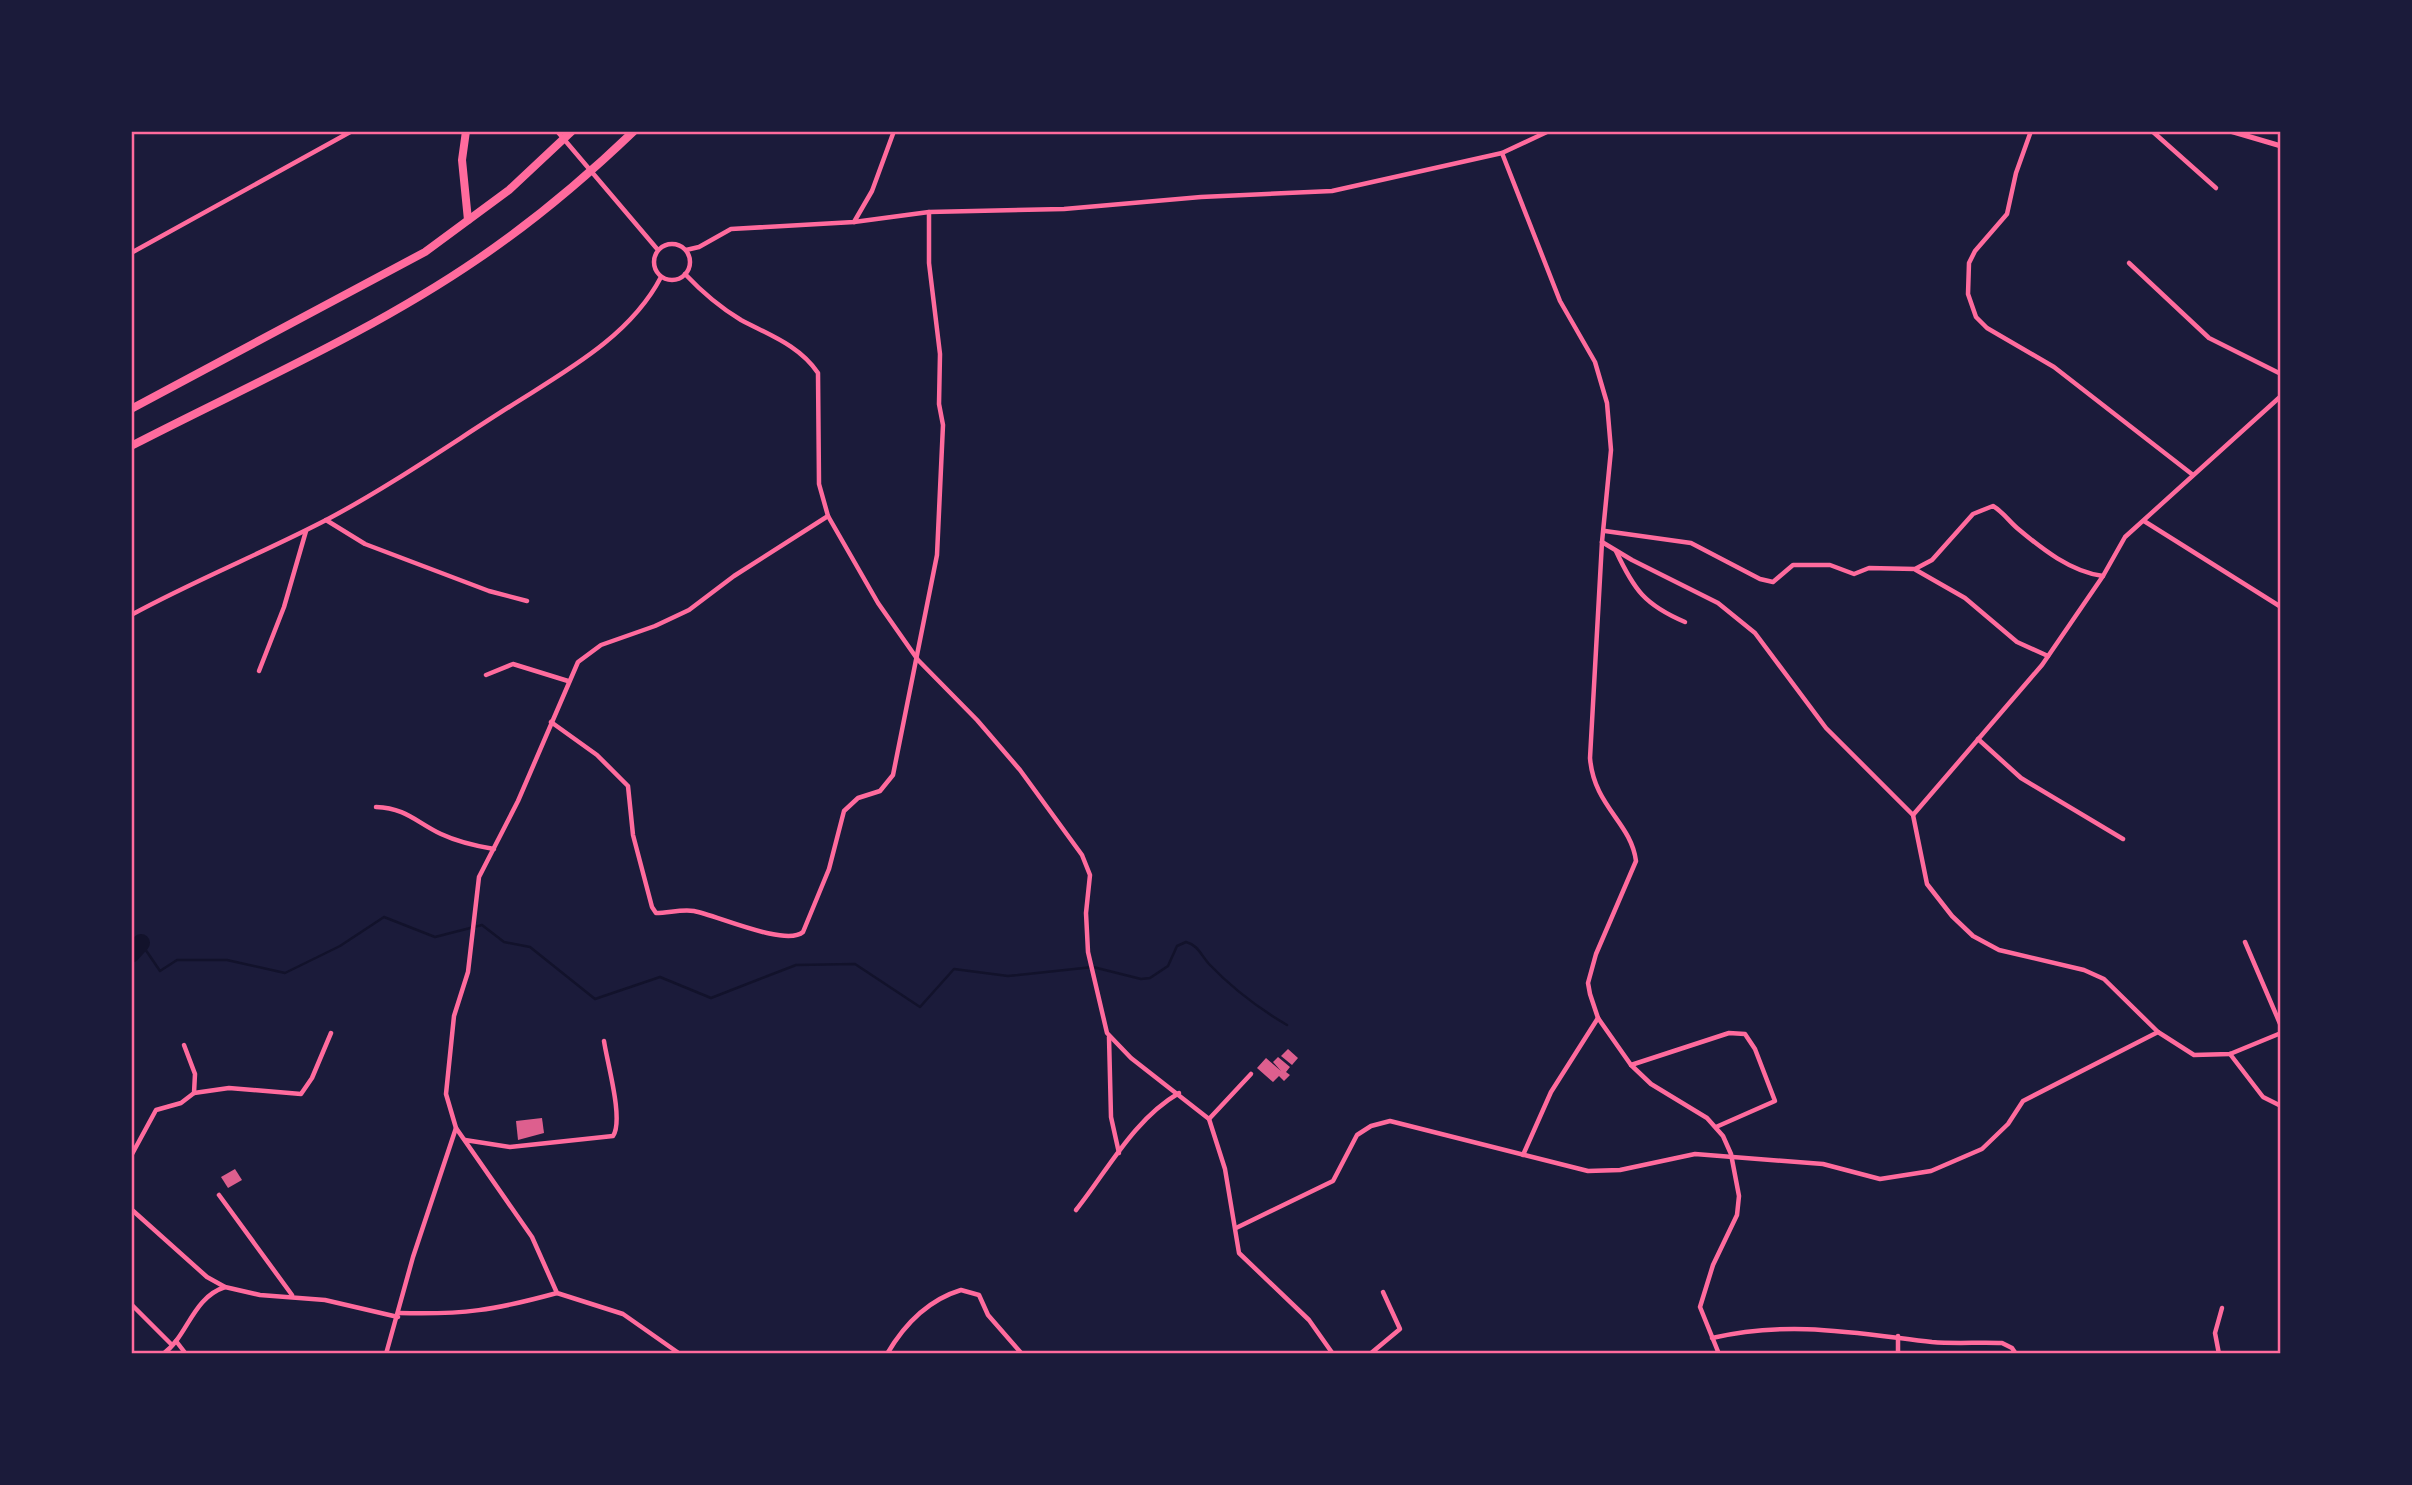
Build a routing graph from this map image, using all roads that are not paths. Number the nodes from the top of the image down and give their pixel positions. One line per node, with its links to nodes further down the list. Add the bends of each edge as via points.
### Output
1 (340, 131): 11 (street)
2 (466, 131): 18 (highway, via 462,160)
3 (557, 131): 12 (street)
4 (572, 131): 12 (highway)
5 (634, 131): 15 (highway)
6 (894, 131): 19 (street)
7 (1549, 131): 14 (street)
8 (2031, 131): 30 (street, via 2007,214 1969,263 1968,294 1976,317 2054,367)
9 (2152, 131): 16 (street)
10 (2230, 131): 13 (street)
11 (349, 133): 22 (street)
12 (563, 140): 15 (street); 18 (highway)
13 (2281, 146)
14 (1502, 153): 17 (street, via 1332,191 1064,209); 35 (street, via 1560,301 1603,382 1611,450)
15 (590, 173): 20 (street); 29 (highway, via 478,260 387,314)
16 (2216, 188)
17 (929, 212): 19 (street); 45 (street, via 943,462 937,555)
18 (468, 220): 28 (highway, via 425,252)
19 (855, 222): 21 (street, via 731,229)
20 (658, 250): 21 (street, via 672,243); 25 (street, via 653,264)
21 (686, 250): 24 (street, via 690,259)
22 (131, 254)
23 (2129, 263): 26 (street, via 2208,338)
24 (685, 274): 25 (street, via 676,280); 31 (street, via 729,312 787,343 818,373 819,484)
25 (661, 277): 32 (street, via 650,299 571,368)
26 (2281, 374)
27 (2281, 396): 30 (street)
28 (131, 409)
29 (131, 446)
30 (2193, 475): 33 (street)
31 (828, 516): 45 (street, via 878,603); 48 (street, via 689,610 587,653)
32 (326, 520): 34 (street); 40 (street, via 365,544 489,592)
33 (2144, 521): 39 (street, via 2125,537); 41 (street)
34 (307, 530): 42 (street); 46 (street)
35 (1605, 531): 36 (street); 38 (street, via 1691,543 1770,582 1793,565 1830,565 1854,574 1869,568)
36 (1602, 542): 37 (street); 56 (street, via 1591,768 1594,786 1629,839 1636,861 1590,972 1590,994)
37 (1616, 551): 43 (street, via 1643,598); 52 (street, via 1718,603 1748,626 1826,728)
38 (1915, 569): 39 (street, via 1933,560 1973,514 1993,506 2069,565); 44 (street, via 1965,598 2017,642)
39 (2103, 576): 44 (street)
40 (527, 601)
41 (2281, 607)
42 (131, 615)
43 (1685, 622)
44 (2048, 656): 50 (street)
45 (918, 660): 49 (street, via 893,775 880,791 858,798 844,811 829,869 807,925 797,936 692,911 656,913 633,835 628,786 597,755); 61 (street, via 1020,770 1082,855 1090,875 1088,952)
46 (259, 671)
47 (486, 675): 48 (street, via 513,664)
48 (568, 681): 49 (street)
49 (551, 722): 54 (street)
50 (1978, 739): 52 (street); 53 (street, via 2021,778)
51 (376, 807): 54 (street, via 396,808 440,834)
52 (1913, 815): 58 (street, via 1927,884 1962,926 1991,948 2104,979)
53 (2123, 839)
54 (494, 849): 72 (street, via 479,877 468,972 448,1052 446,1094)
55 (2245, 942): 57 (street)
56 (1598, 1018): 65 (street); 76 (street, via 1551,1092)
57 (2281, 1026)
58 (2158, 1032): 64 (street, via 2194,1055); 75 (street, via 2023,1101 1982,1150 1931,1171 1880,1180 1823,1164)
59 (331, 1033): 67 (street, via 301,1094 229,1088)
60 (2281, 1033): 64 (street)
61 (1109, 1036): 68 (street); 74 (street, via 1111,1117)
62 (604, 1041): 73 (street, via 616,1110 613,1136 510,1147)
63 (184, 1045): 67 (street, via 195,1074)
64 (2230, 1054): 69 (street, via 2263,1097)
65 (1631, 1065): 71 (street, via 1651,1084 1688,1104); 71 (street, via 1728,1033 1745,1034 1775,1101)
66 (1251, 1074): 70 (street)
67 (194, 1093): 77 (street, via 181,1103 156,1110)
68 (1179, 1093): 70 (street); 74 (street, via 1150,1113)
69 (2281, 1106)
70 (1209, 1119): 81 (street, via 1225,1169)
71 (1716, 1127): 75 (street)
72 (456, 1128): 73 (street); 88 (street)
73 (464, 1140): 84 (street, via 532,1237)
74 (1119, 1154): 80 (street)
75 (1731, 1154): 76 (street, via 1675,1157 1602,1172); 90 (street, via 1739,1196 1737,1215 1713,1265 1700,1307)
76 (1523, 1155): 81 (street, via 1390,1121 1380,1123 1357,1135 1333,1181)
77 (131, 1156)
78 (219, 1195): 85 (street)
79 (131, 1209): 82 (street, via 207,1277)
80 (1076, 1210)
81 (1235, 1228): 98 (street, via 1237,1249 1244,1260 1309,1320)
82 (225, 1287): 85 (street); 91 (street, via 195,1310)
83 (1383, 1292): 99 (street, via 1400,1329)
84 (557, 1293): 88 (street, via 497,1310); 95 (street, via 623,1314)
85 (292, 1296): 88 (street)
86 (131, 1304): 91 (street)
87 (2222, 1308): 103 (street, via 2215,1338)
88 (398, 1315): 94 (street)
89 (1898, 1336): 90 (street, via 1812,1329); 101 (street); 102 (street, via 1932,1342 2002,1343)
90 (1712, 1338): 100 (street)
91 (174, 1343): 92 (street); 93 (street)
92 (163, 1354)
93 (186, 1354)
94 (386, 1354)
95 (680, 1354)
96 (887, 1354): 97 (street, via 901,1332 930,1304 961,1290 979,1295 988,1315)
97 (1022, 1354)
98 (1333, 1354)
99 (1370, 1354)
100 (1719, 1354)
101 (1898, 1354)
102 (2016, 1354)
103 (2219, 1354)

